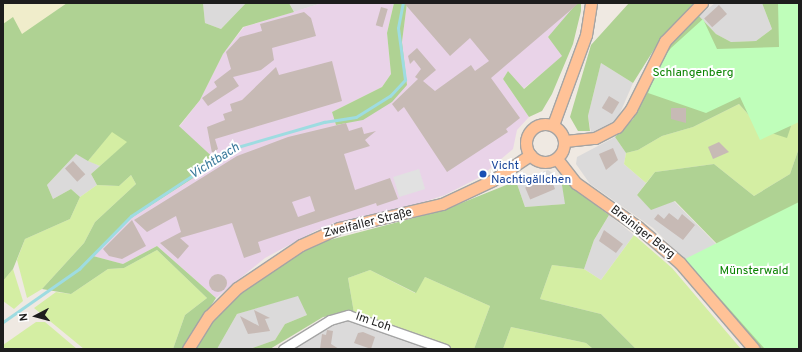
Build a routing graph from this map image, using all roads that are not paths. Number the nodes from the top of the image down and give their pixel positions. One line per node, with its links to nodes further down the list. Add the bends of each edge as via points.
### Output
1 (591, 3): 3 (main road, via 586,35)
2 (702, 3): 4 (main road, via 662,46 631,109 617,127 595,138)
3 (553, 125): 4 (main road); 5 (main road, via 537,125 529,133 526,144)
4 (565, 141): 6 (main road)
5 (530, 155): 6 (main road, via 543,162); 7 (main road, Zweifaller Straße, via 493,180 442,204 339,228 301,245 237,288 209,316)
6 (557, 159): 10 (main road, Breiniger Berg, via 576,183 638,227 676,260)
7 (188, 349)
8 (283, 349): 9 (street, Im Loh, via 330,320 348,315)
9 (444, 349)
10 (754, 349)

